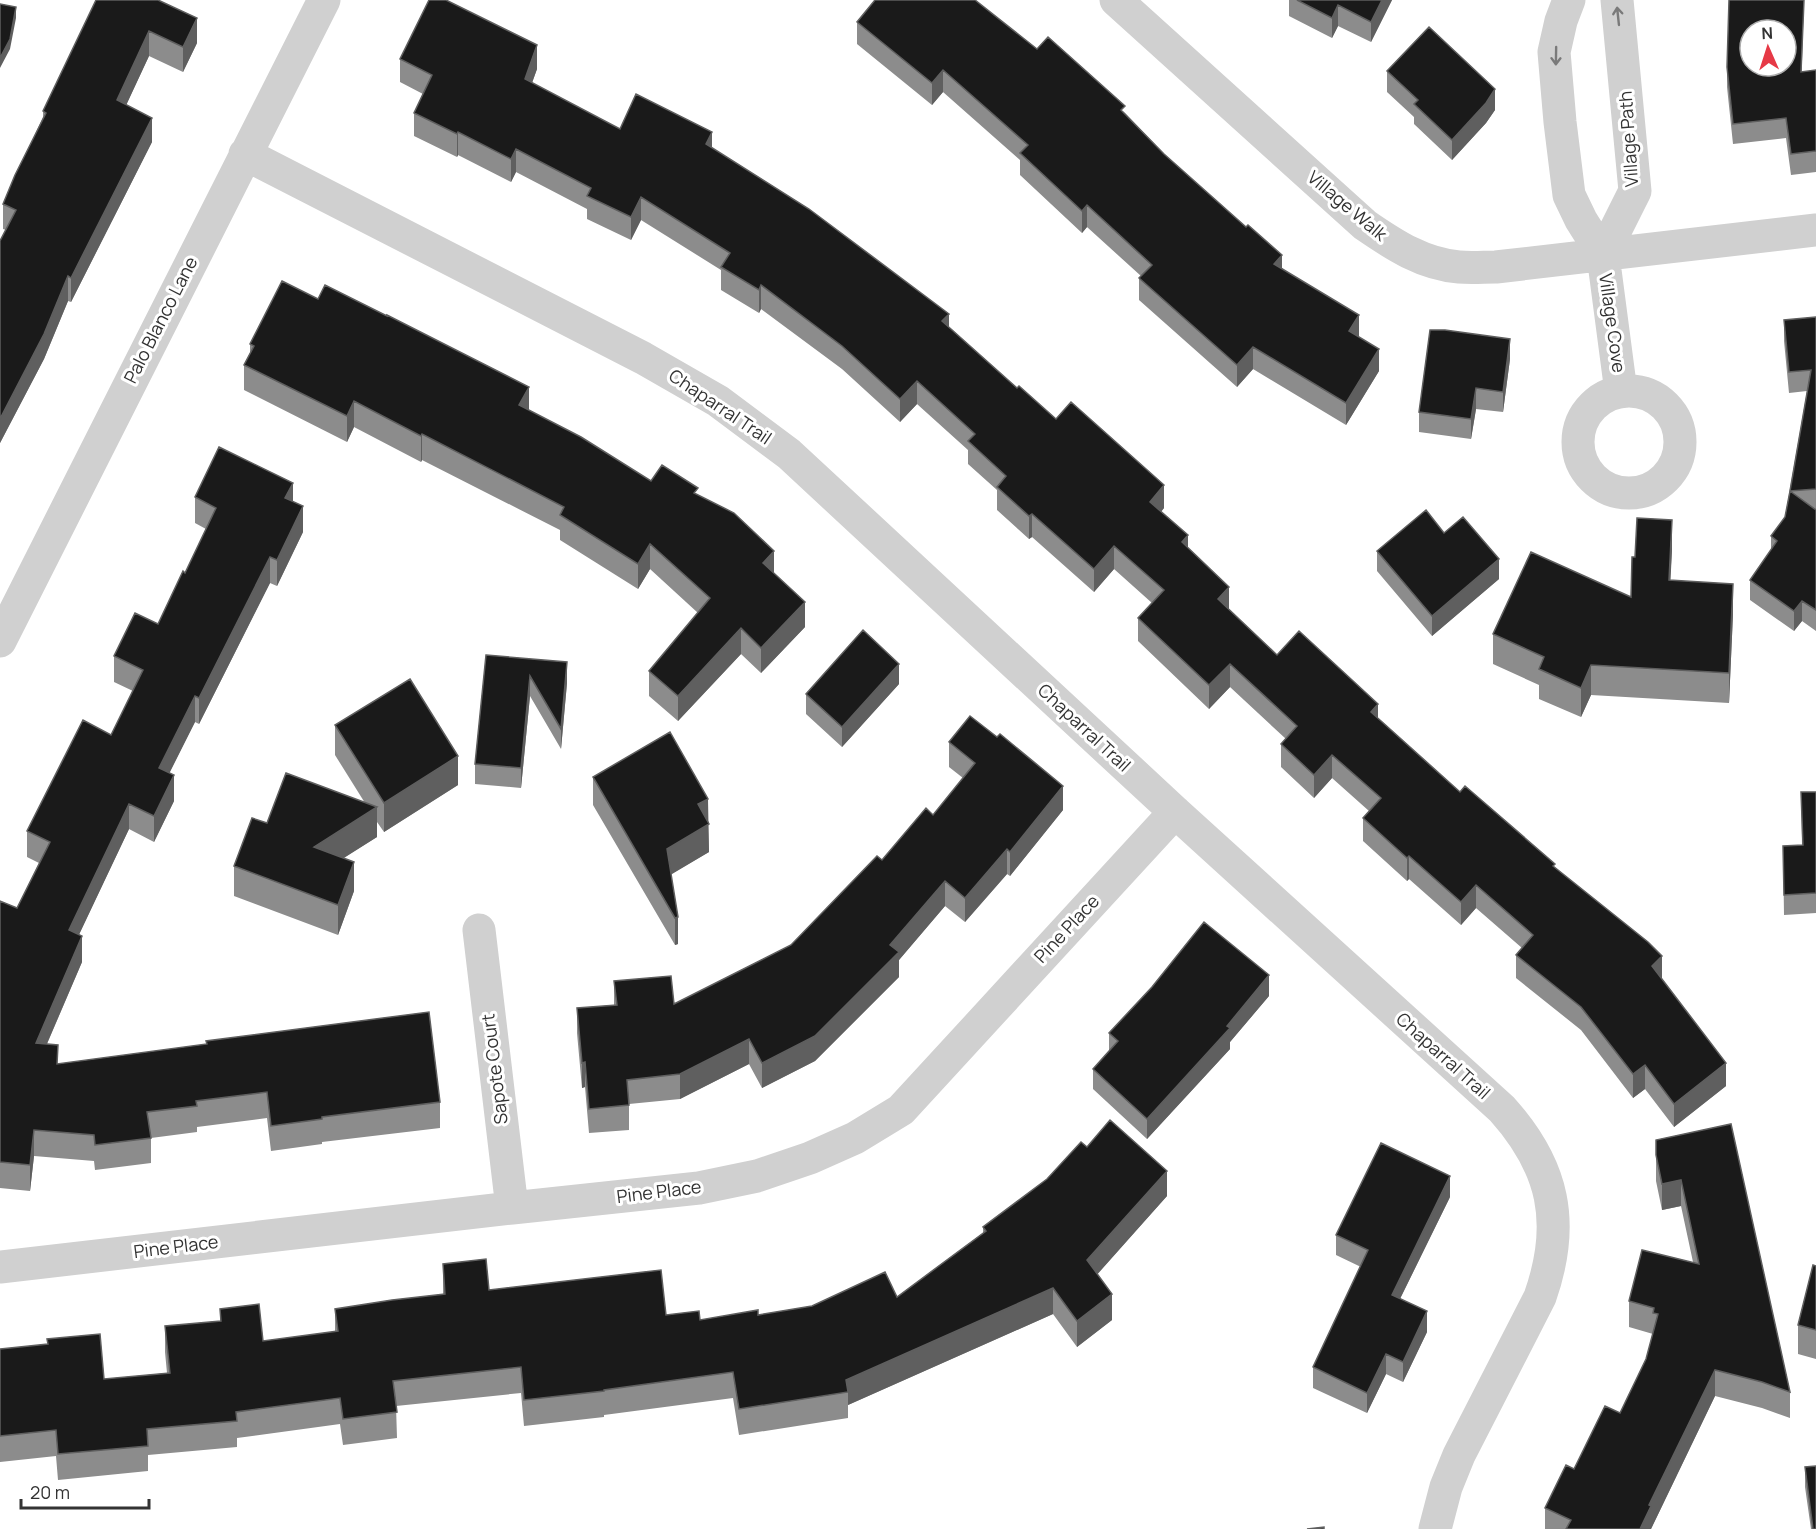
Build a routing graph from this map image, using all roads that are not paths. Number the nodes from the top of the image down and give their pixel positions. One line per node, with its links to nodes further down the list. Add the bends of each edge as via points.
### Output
1 (324, 0): 5 (street, Palo Blanco Lane)
2 (1116, 0): 7 (street, Village Walk, via 1365,225 1395,246 1428,261 1458,267 1496,267)
3 (1569, 0): 7 (street, one-way to 7, via 1554,52 1569,195)
4 (1617, 0): 7 (street, Village Path, one-way to 4, via 1635,190)
5 (245, 154): 9 (street, Palo Blanco Lane); 10 (street, Chaparral Trail, via 643,358 718,401 789,454)
6 (1816, 230): 7 (street, Village Walk)
7 (1603, 255): 8 (street, Village Cove)
8 (1621, 392)
9 (0, 641)
10 (1175, 812): 12 (street, Pine Place, via 901,1110 855,1138 757,1176 699,1188); 14 (street, Chaparral Trail, via 1502,1110 1519,1128 1544,1175 1554,1223 1548,1274 1459,1455)
11 (478, 930): 12 (street, Sapote Court)
12 (512, 1208): 13 (street, Pine Place)
13 (0, 1267)
14 (1434, 1529)

